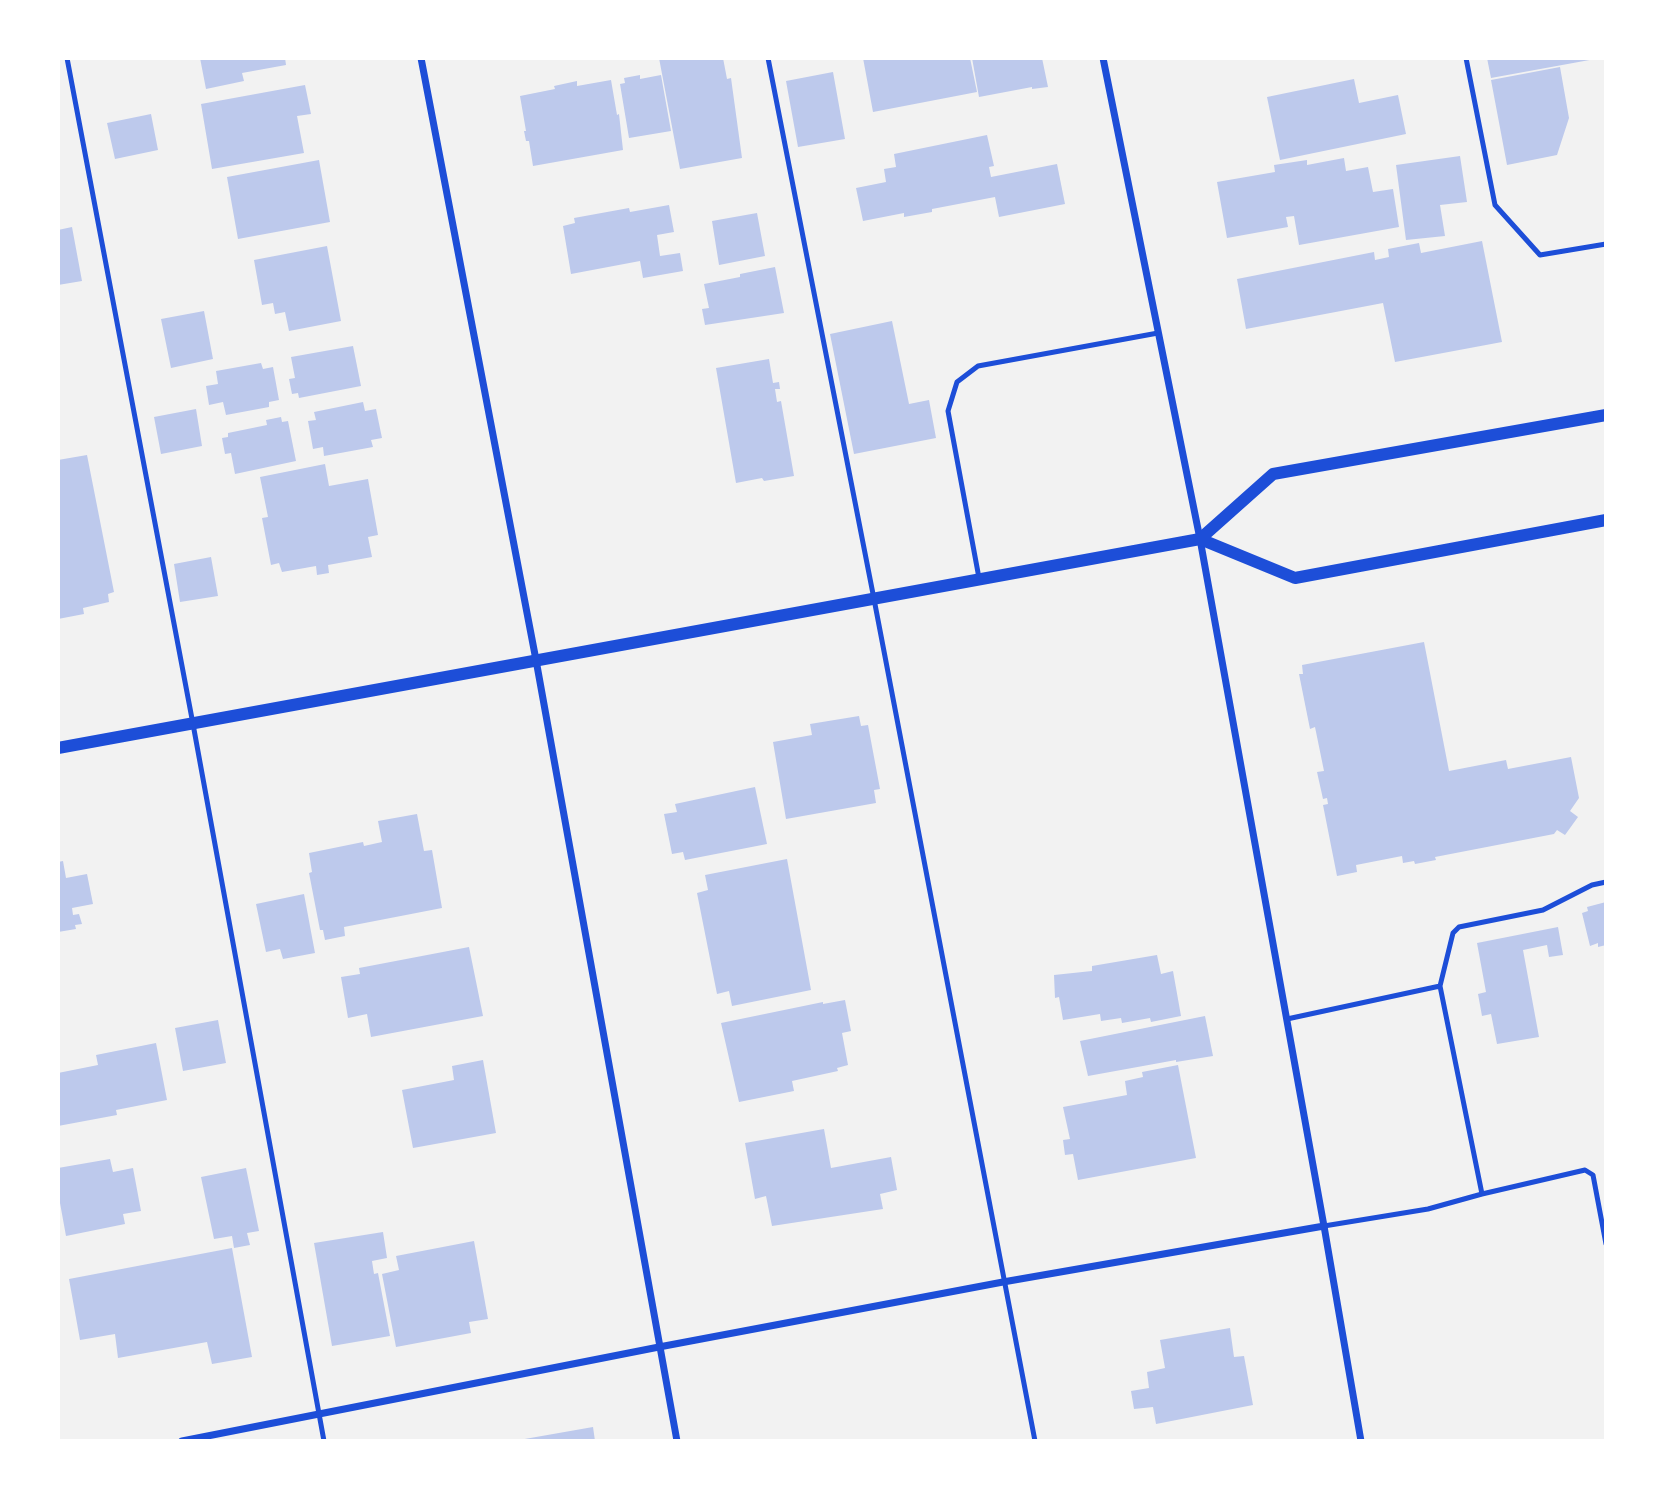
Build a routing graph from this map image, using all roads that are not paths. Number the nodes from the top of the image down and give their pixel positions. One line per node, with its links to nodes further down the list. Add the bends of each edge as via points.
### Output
1 (66, 58): 14 (lane)
2 (421, 58): 13 (street)
3 (768, 58): 12 (lane)
4 (1103, 58): 7 (street)
5 (1466, 58): 6 (lane, via 1495,205 1540,256)
6 (1606, 244)
7 (1158, 333): 10 (street); 11 (lane, via 978,366 957,382 948,411)
8 (1606, 415): 10 (street, via 1273,474)
9 (1606, 520): 10 (street, via 1295,578)
10 (1200, 539): 11 (street); 18 (street)
11 (979, 579): 12 (street)
12 (874, 598): 13 (street); 22 (lane)
13 (536, 660): 14 (street); 23 (street)
14 (193, 724): 15 (street); 24 (lane)
15 (58, 748)
16 (1606, 882): 17 (lane, via 1543,910 1459,927 1453,933)
17 (1440, 986): 18 (lane); 19 (lane)
18 (1287, 1019): 20 (street)
19 (1482, 1194): 20 (lane, via 1428,1209); 21 (lane, via 1585,1170 1593,1175)
20 (1324, 1226): 22 (street); 29 (street)
21 (1606, 1244)
22 (1003, 1282): 23 (street); 28 (lane)
23 (659, 1347): 24 (street); 27 (street)
24 (319, 1414): 25 (street); 26 (lane)
25 (182, 1441)
26 (324, 1441)
27 (677, 1441)
28 (1035, 1441)
29 (1361, 1441)

